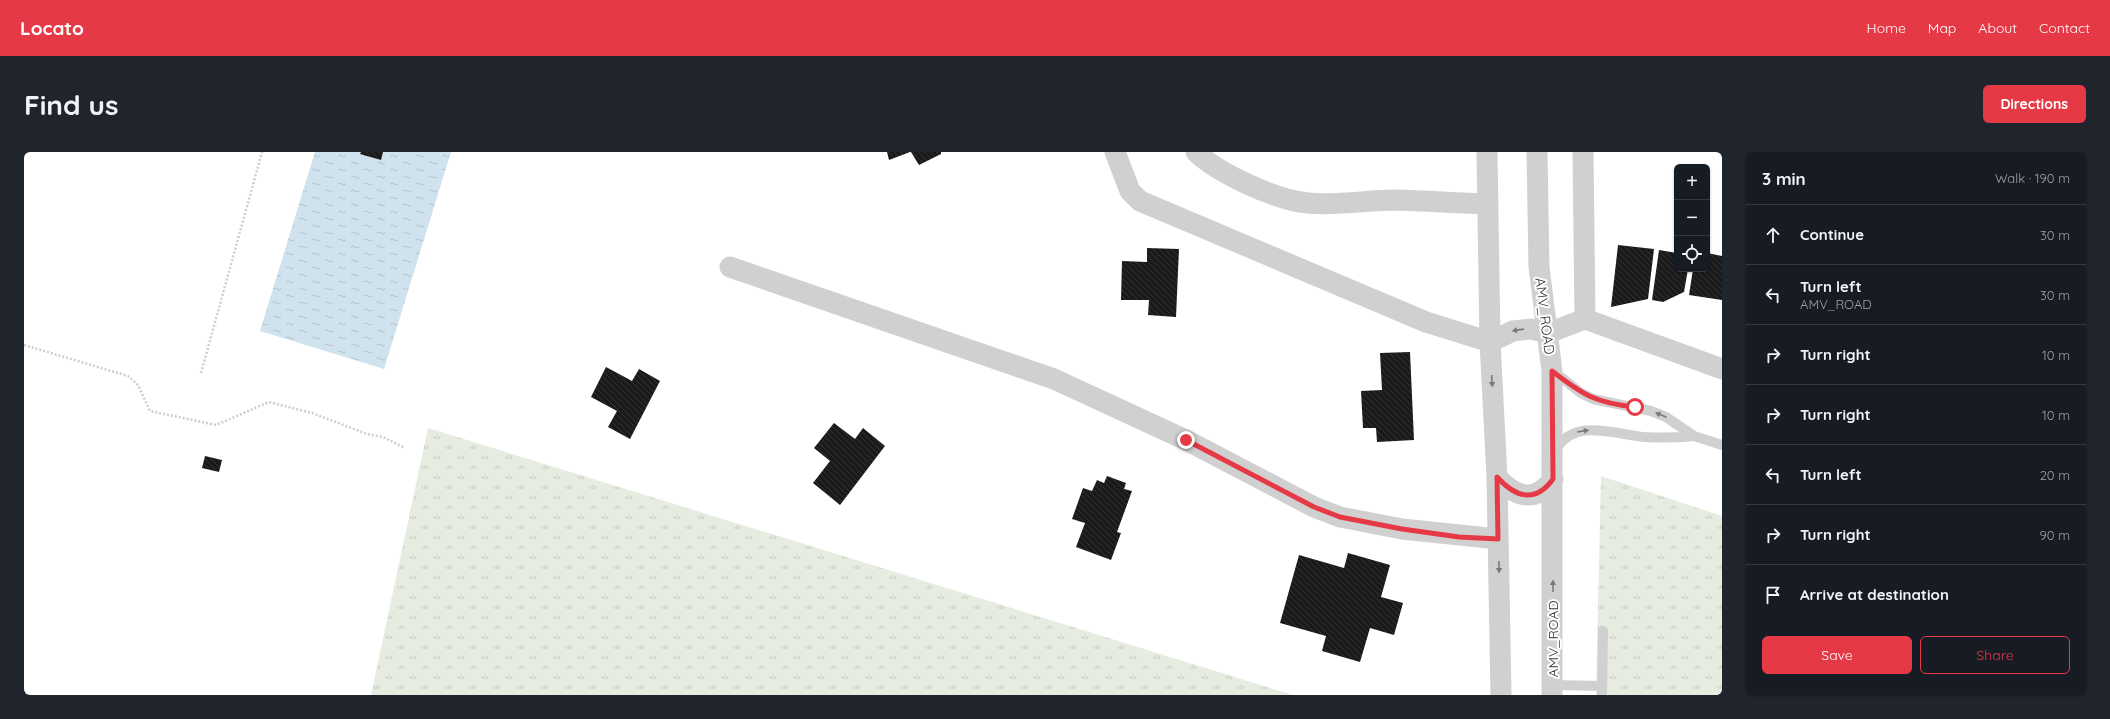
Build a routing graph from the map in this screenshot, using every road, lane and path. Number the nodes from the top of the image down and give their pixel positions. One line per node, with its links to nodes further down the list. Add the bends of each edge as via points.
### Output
1 (262, 152): 15 (path)
2 (1115, 152): 11 (street, via 1130,191 1140,201 1426,322)
3 (1196, 152): 7 (street, via 1218,169 1265,191 1308,203 1395,200)
4 (1487, 152): 7 (street)
5 (1537, 152): 10 (street, AMV_ROAD, via 1539,267)
6 (1583, 152): 9 (street)
7 (1488, 204): 11 (street)
8 (730, 267): 22 (street, via 1054,378 1186,440 1327,512 1366,523 1402,529 1459,537)
9 (1585, 319): 10 (street); 13 (street)
10 (1548, 333): 11 (street, one-way to 11, via 1531,329 1513,330); 14 (street, AMV_ROAD)
11 (1490, 342): 20 (street, one-way to 20)
12 (24, 345): 18 (path, via 128,376 138,385 150,411 216,425 269,402 312,413 367,434 383,437)
13 (1722, 370)
14 (1552, 371): 16 (lane, one-way to 14, via 1671,420 1650,411 1593,399); 19 (street, AMV_ROAD)
15 (201, 373)
16 (1694, 436): 17 (lane); 19 (lane, one-way to 16, via 1565,438 1583,430 1657,438)
17 (1722, 445)
18 (405, 448)
19 (1553, 453): 21 (street, AMV_ROAD)
20 (1497, 477): 21 (street, via 1512,491 1530,495 1547,487); 22 (street)
21 (1553, 479): 24 (street, AMV_ROAD, one-way to 21)
22 (1498, 539): 26 (street, one-way to 26)
23 (1603, 631): 25 (lane)
24 (1552, 690): 25 (lane)
25 (1602, 691)
26 (1502, 695)

